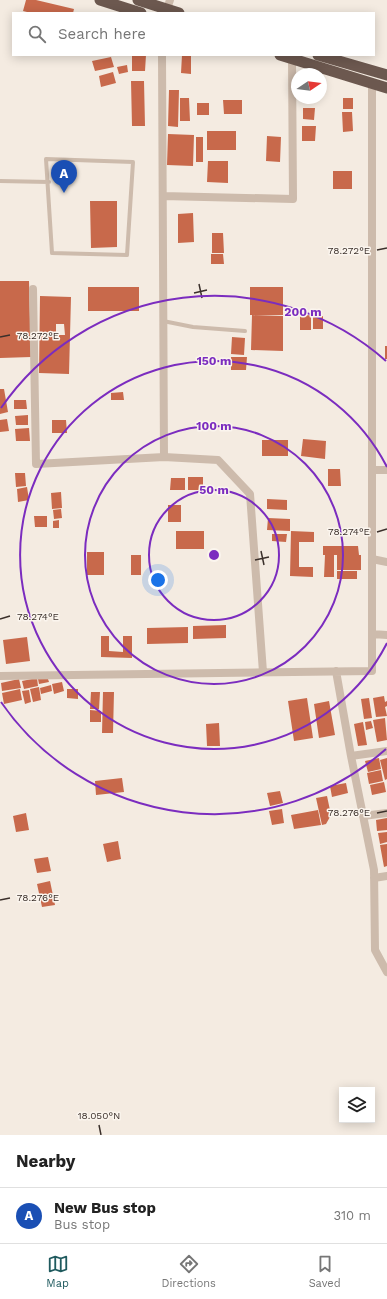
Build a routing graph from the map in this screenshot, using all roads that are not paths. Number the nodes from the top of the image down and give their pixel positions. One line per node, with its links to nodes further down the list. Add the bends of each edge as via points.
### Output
1 (100, 0): 4 (highway)
2 (138, 0): 3 (highway)
3 (168, 5): 5 (highway)
4 (138, 12)
5 (178, 12)
6 (162, 56): 15 (street)
7 (283, 56): 9 (highway)
8 (321, 56): 10 (highway)
9 (292, 59): 11 (highway); 15 (street, via 293,199)
10 (387, 75)
11 (372, 84): 12 (highway); 20 (street)
12 (387, 88)
13 (0, 181): 14 (lane)
14 (49, 182): 14 (lane, via 46,159 133,162 127,255 52,253)
15 (163, 196): 17 (street)
16 (33, 289): 19 (street, via 36,464)
17 (164, 321): 18 (lane, via 193,327); 19 (street)
18 (245, 331)
19 (164, 456): 27 (street, via 218,460 250,494)
20 (372, 470): 21 (street); 22 (street)
21 (387, 470)
22 (372, 559): 23 (street); 24 (street)
23 (387, 562)
24 (372, 634): 25 (street); 26 (street, via 372,671)
25 (387, 635)
26 (336, 671): 27 (street); 30 (street)
27 (264, 672): 28 (street)
28 (0, 676)
29 (387, 751): 30 (street)
30 (351, 756): 32 (street)
31 (387, 813): 32 (street)
32 (363, 816): 34 (street)
33 (387, 876): 34 (street)
34 (374, 878): 35 (street, via 375,950)
35 (387, 972)

